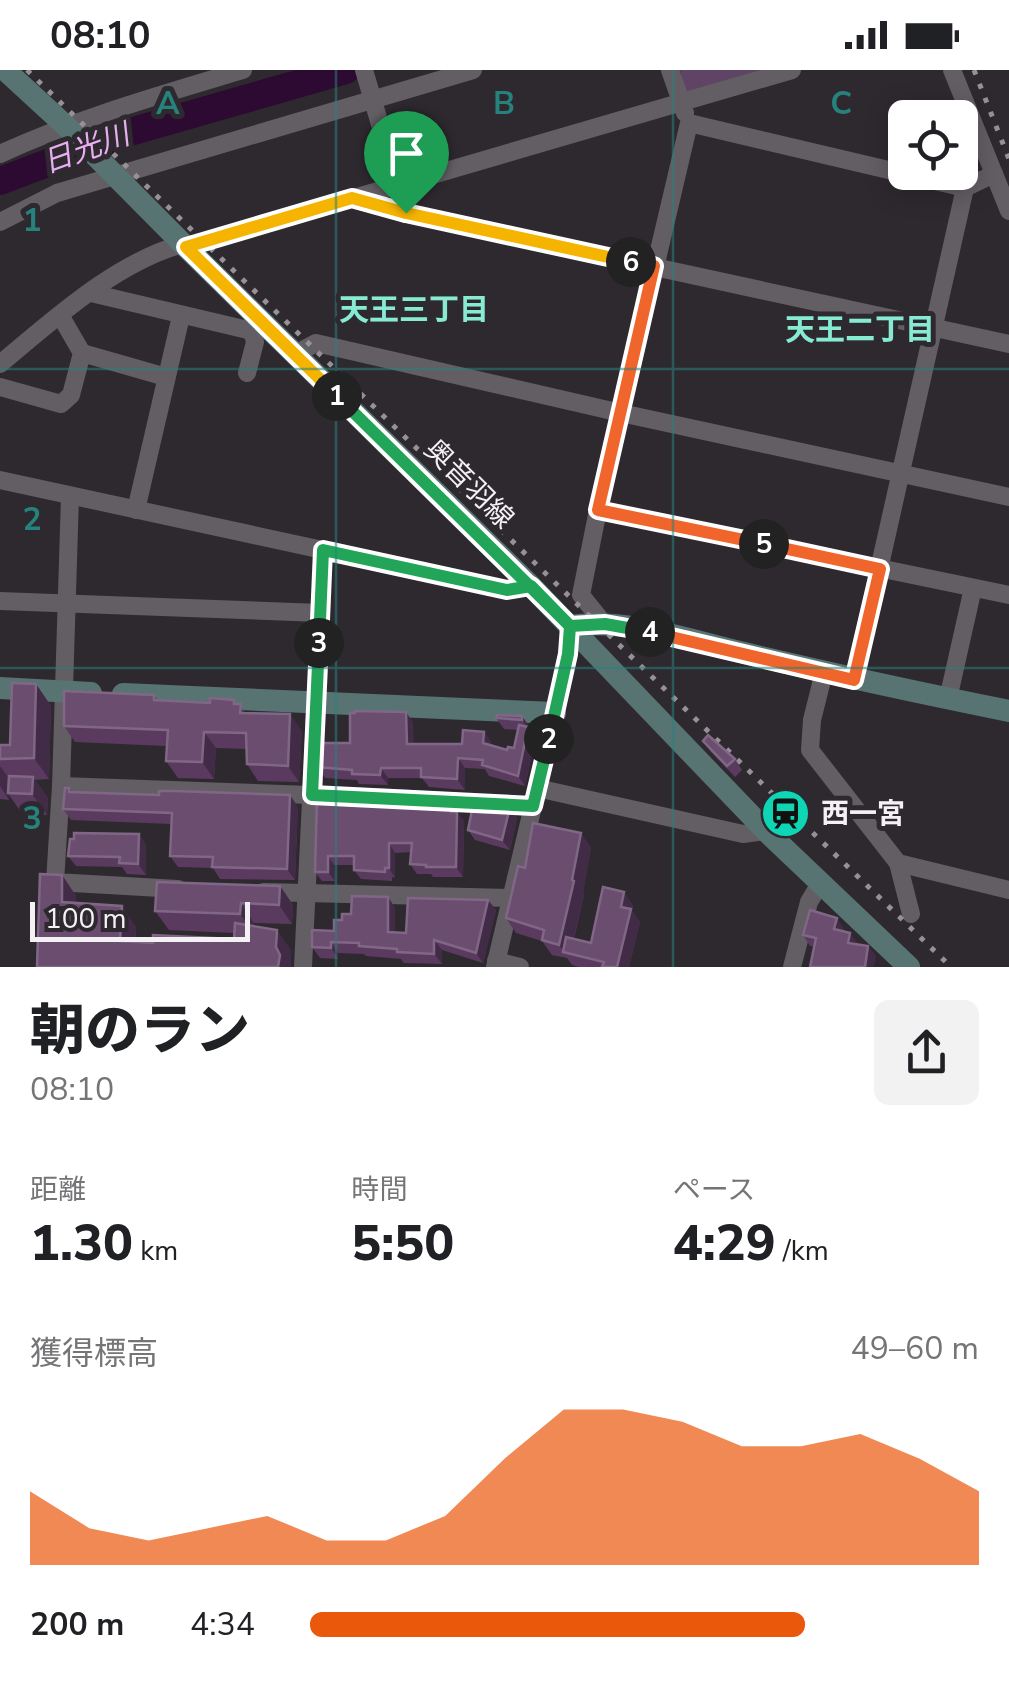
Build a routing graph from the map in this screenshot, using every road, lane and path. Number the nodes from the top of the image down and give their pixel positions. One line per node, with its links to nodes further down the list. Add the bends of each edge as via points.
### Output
1 (5, 70): 11 (main road, 奥音羽線)
2 (242, 70): 11 (street)
3 (364, 70): 8 (street)
4 (473, 70): 8 (street)
5 (670, 70): 9 (street)
6 (792, 70): 9 (street)
7 (952, 70): 14 (street)
8 (372, 98): 15 (street); 17 (street)
9 (682, 104): 10 (street); 17 (street)
10 (689, 123): 13 (street); 24 (street)
11 (68, 128): 12 (street); 15 (main road, 奥音羽線)
12 (0, 154)
13 (888, 170)
14 (994, 174): 16 (street); 20 (street)
15 (113, 175): 22 (street); 23 (main road, 奥音羽線)
16 (978, 182)
17 (398, 184): 19 (street); 21 (street)
18 (965, 190): 29 (street)
19 (352, 198): 21 (street); 23 (street)
20 (1009, 211)
21 (406, 213): 24 (street)
22 (0, 222)
23 (184, 246): 25 (street, via 150,257); 28 (main road, 奥音羽線)
24 (654, 266): 29 (street); 37 (street)
25 (90, 294): 26 (street); 27 (street)
26 (60, 315): 31 (street); 33 (street)
27 (181, 316): 28 (street); 35 (street)
28 (258, 327): 32 (main road, 奥音羽線); 34 (street)
29 (932, 327): 30 (street); 38 (street)
30 (1009, 344)
31 (82, 353): 35 (street); 36 (street, via 71,395 61,404)
32 (294, 354): 37 (street, via 316,342); 46 (main road, 奥音羽線)
33 (4, 360): 36 (street)
34 (246, 374)
35 (166, 377): 42 (street)
36 (0, 388)
37 (620, 414): 38 (street); 43 (street)
38 (900, 472): 41 (street); 45 (street)
39 (0, 480): 40 (street)
40 (70, 496): 42 (street); 50 (street)
41 (1009, 497)
42 (136, 510): 44 (street)
43 (598, 510): 45 (street); 52 (street, via 581,596)
44 (323, 550): 46 (street, via 507,590); 51 (street)
45 (880, 569): 47 (street); 55 (street)
46 (531, 586): 53 (main road, 奥音羽線)
47 (974, 588): 48 (street); 58 (street)
48 (1009, 595)
49 (0, 601): 50 (street)
50 (66, 604): 51 (street); 57 (street)
51 (320, 613): 59 (street)
52 (605, 624): 53 (main road); 54 (main road)
53 (570, 626): 61 (street); 65 (main road, 奥音羽線)
54 (824, 672): 55 (main road); 66 (street, via 810,750)
55 (854, 680): 58 (main road)
56 (0, 688): 57 (main road)
57 (64, 691): 59 (main road); 62 (street)
58 (948, 699): 60 (main road)
59 (316, 704): 61 (main road); 63 (street)
60 (1009, 711)
61 (555, 713): 64 (street)
62 (61, 786): 63 (street); 68 (street, via 55,882)
63 (312, 795): 64 (street); 71 (street)
64 (535, 797): 65 (street, via 742,834); 72 (street)
65 (766, 832): 67 (main road, 奥音羽線)
66 (898, 863): 69 (street); 73 (street)
67 (822, 882): 77 (street, via 809,902); 78 (main road, 奥音羽線)
68 (194, 890)
69 (1009, 890)
70 (251, 892): 71 (street)
71 (306, 893): 72 (street); 75 (street)
72 (511, 898): 74 (street)
73 (911, 914)
74 (495, 964): 76 (street)
75 (303, 967)
76 (520, 967)
77 (792, 967)
78 (908, 967)

